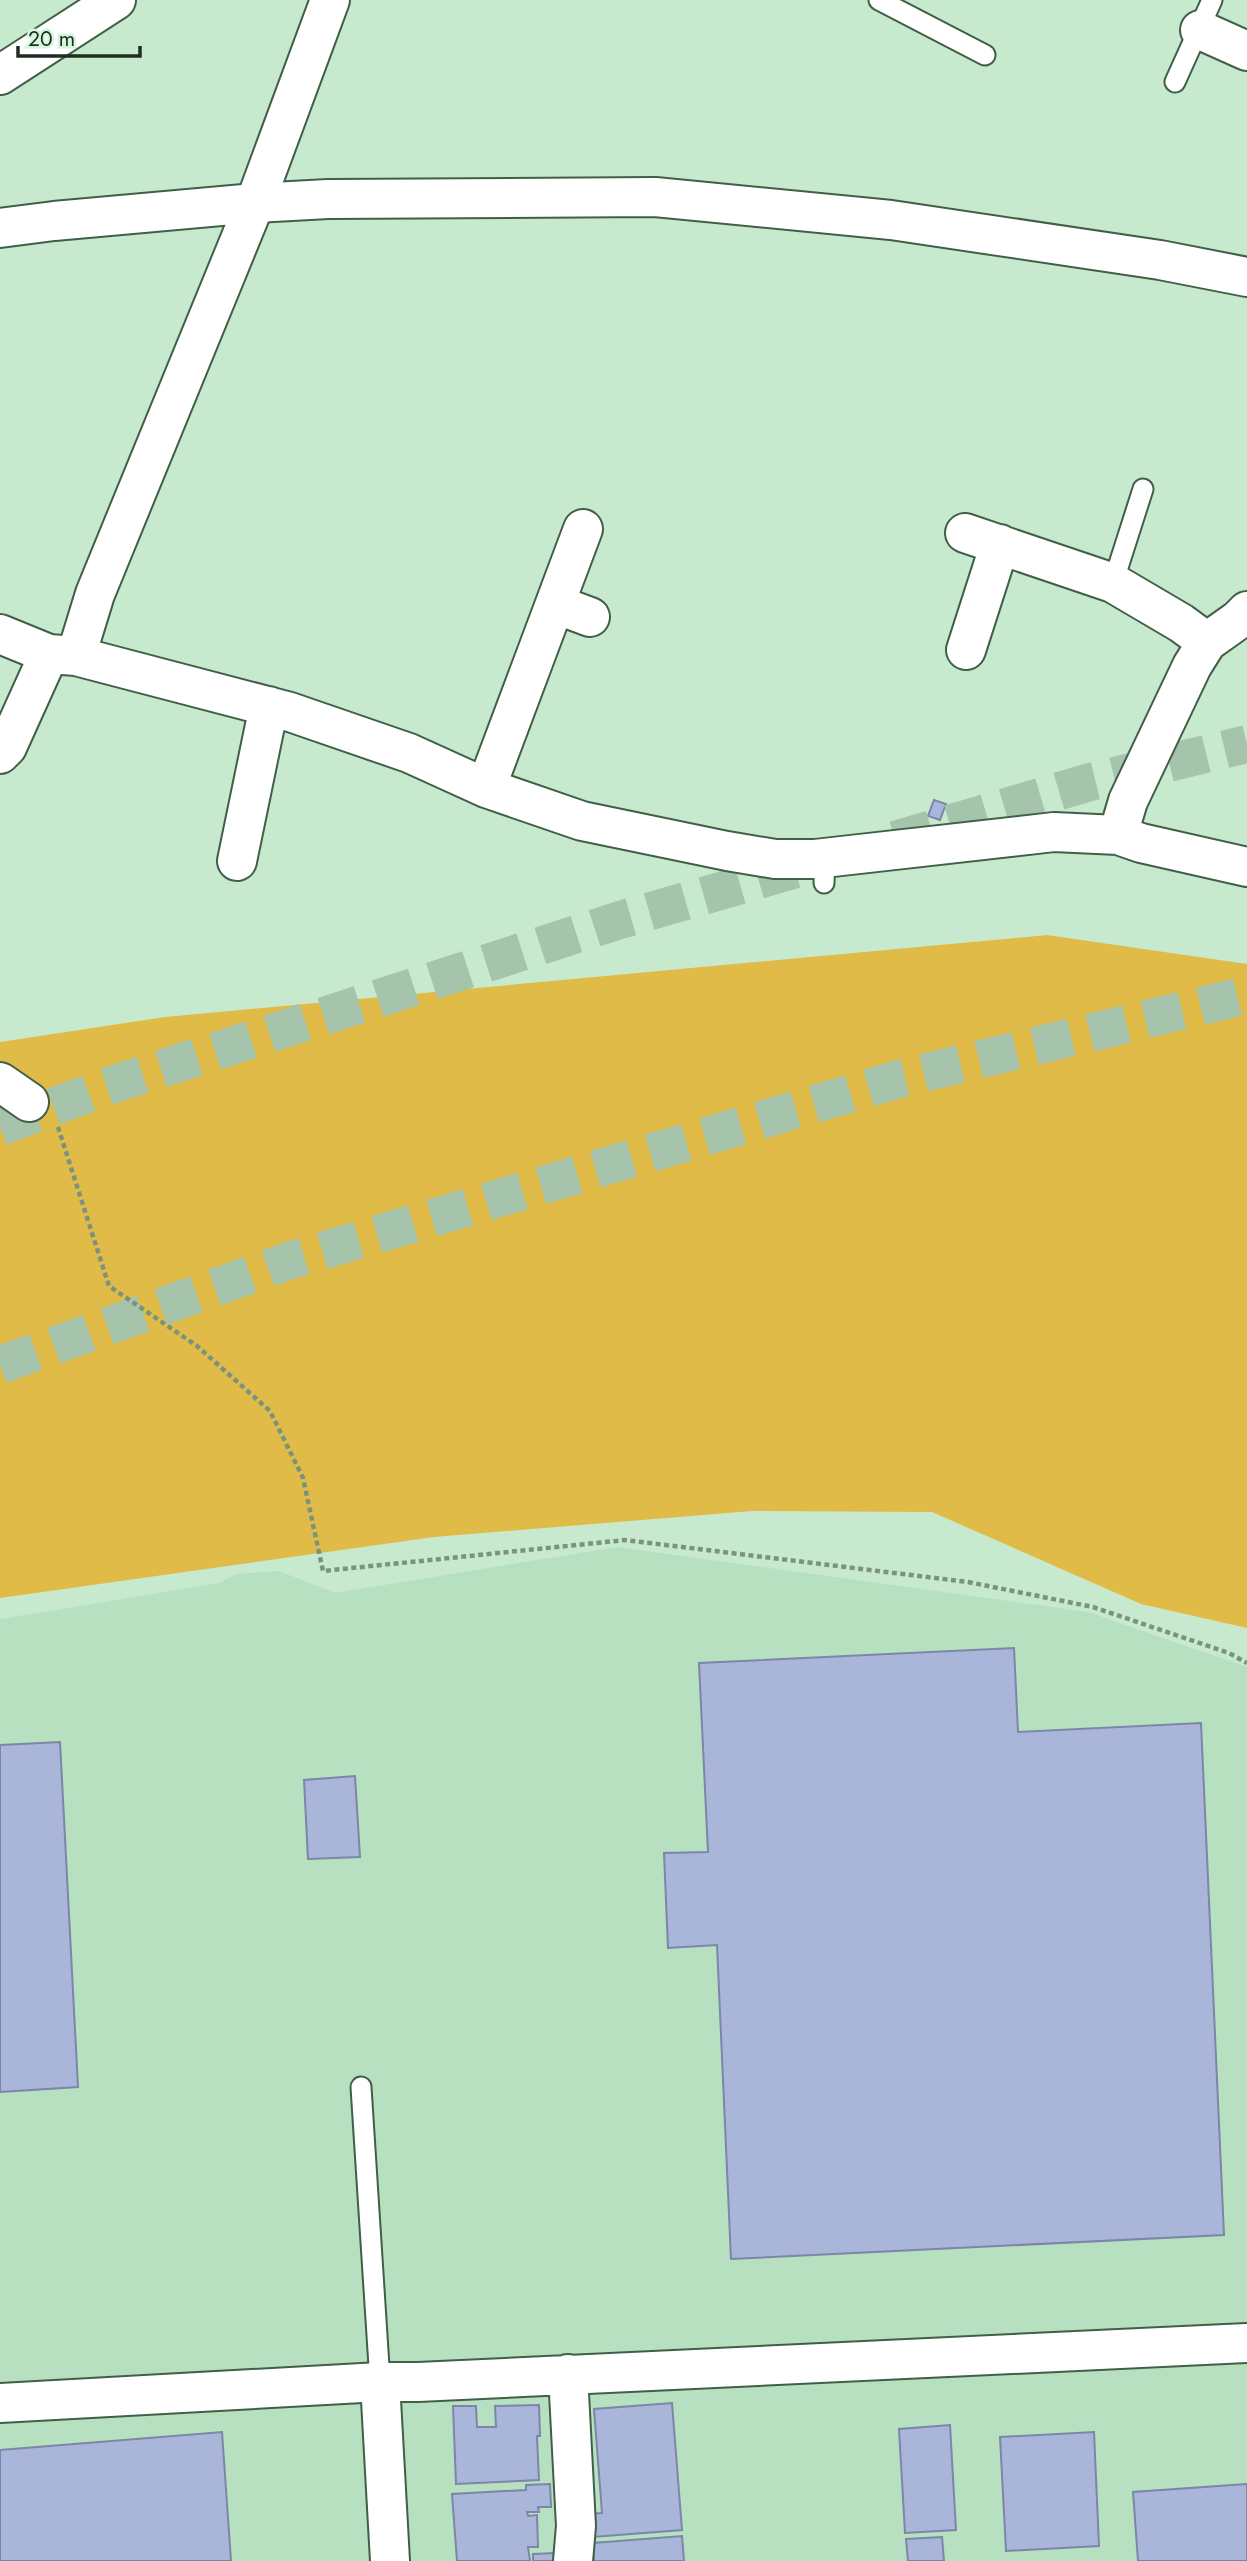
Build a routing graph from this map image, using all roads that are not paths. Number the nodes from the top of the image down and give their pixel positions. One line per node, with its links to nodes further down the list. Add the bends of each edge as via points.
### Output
1 (116, 0): 7 (street)
2 (330, 0): 9 (street)
3 (879, 0): 6 (lane)
4 (1206, 15): 5 (street); 8 (lane)
5 (1247, 51)
6 (985, 55)
7 (0, 75)
8 (1175, 82)
9 (255, 203): 10 (street); 11 (street, via 655,197 891,220); 21 (street, via 95,594)
10 (0, 228)
11 (1247, 277)
12 (1143, 489): 14 (lane)
13 (583, 529): 15 (street)
14 (1113, 583): 19 (street); 20 (street, via 983,539)
15 (555, 604): 17 (street); 24 (street)
16 (1247, 611): 19 (street)
17 (590, 617)
18 (0, 634): 21 (street)
19 (1207, 642): 25 (street, via 1128,801)
20 (966, 650)
21 (63, 655): 22 (street); 23 (street)
22 (269, 706): 24 (street, via 409,753); 26 (street)
23 (0, 754)
24 (486, 788): 25 (street, via 582,821 699,833 824,871 1054,832)
25 (1118, 835): 27 (street)
26 (237, 862)
27 (1247, 867)
28 (361, 2087): 31 (lane)
29 (1247, 2343): 30 (street)
30 (568, 2374): 31 (street); 34 (street, via 576,2526)
31 (380, 2382): 32 (street); 33 (street)
32 (0, 2403)
33 (390, 2561)
34 (573, 2561)

